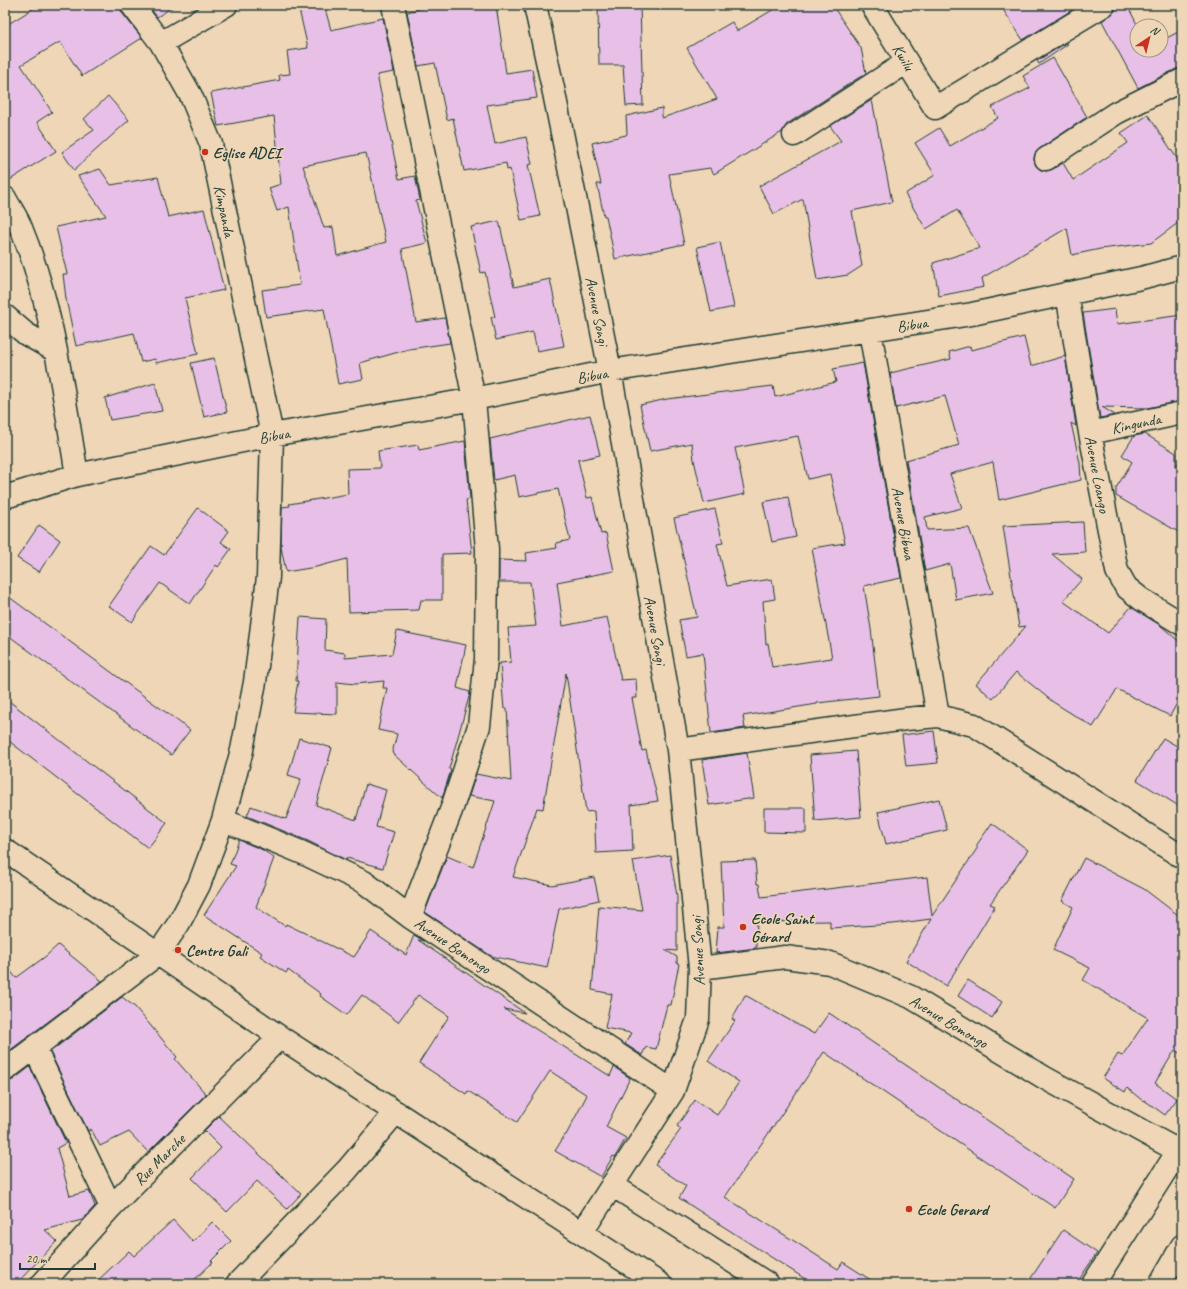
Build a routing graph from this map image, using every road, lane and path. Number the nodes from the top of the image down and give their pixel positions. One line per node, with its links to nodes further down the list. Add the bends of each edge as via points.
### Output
1 (132, 5): 7 (street, Kimpanda)
2 (226, 5): 7 (street)
3 (393, 5): 19 (street)
4 (535, 5): 18 (street, Avenue Songi)
5 (872, 5): 8 (street, Kwilu)
6 (1104, 5): 8 (street, Kwilu, via 935,108)
7 (161, 43): 22 (street, Kimpanda, via 191,96 211,144)
8 (907, 62): 10 (street)
9 (1182, 80): 11 (street, via 1116,113)
10 (794, 135)
11 (1046, 159)
12 (5, 198): 17 (street, via 20,227 40,280)
13 (1182, 267): 14 (street, Bibua)
14 (1067, 293): 16 (street, Bibua, via 972,314); 21 (street, Avenue Loango)
15 (5, 316): 17 (street, via 26,334)
16 (870, 331): 18 (street, Bibua); 26 (street, Avenue Bibwa)
17 (56, 352): 23 (street)
18 (610, 371): 19 (street, Bibua); 27 (street, Avenue Songi)
19 (474, 399): 22 (street, Bibua); 31 (street, via 487,549 486,659 479,726 452,808)
20 (1182, 412): 21 (street, Kingunda)
21 (1090, 433): 25 (street, Avenue Loango, via 1117,571 1126,587)
22 (272, 435): 23 (street, Bibua); 28 (street, Kimpanda, via 268,576 255,682 242,750)
23 (77, 475): 24 (street, Bibua)
24 (5, 497)
25 (1182, 624)
26 (938, 716): 27 (street, via 906,718); 30 (street, via 974,725)
27 (678, 750): 33 (street, Avenue Songi)
28 (223, 820): 31 (street, Avenue Bomongo, via 364,882); 32 (street, Kimpanda, via 199,885 179,923)
29 (5, 850): 32 (street)
30 (1182, 857)
31 (410, 917): 37 (street, Avenue Bomongo)
32 (158, 954): 34 (street); 35 (street, Kimpanda)
33 (700, 968): 37 (street, Avenue Songi, via 698,1019); 39 (street, Avenue Bomongo, via 785,957 830,963 911,997 1045,1078)
34 (280, 1037): 38 (street); 41 (street, Rue Marche)
35 (35, 1049): 36 (street, Kimpanda); 41 (street)
36 (5, 1070)
37 (673, 1091): 40 (street, Avenue Songi)
38 (396, 1112): 42 (street); 45 (street, via 347,1170)
39 (1181, 1150): 48 (street)
40 (612, 1185): 42 (street, Avenue Songi); 47 (street)
41 (111, 1207): 44 (street, Rue Marche)
42 (582, 1232): 46 (street)
43 (1182, 1246): 49 (street)
44 (42, 1284)
45 (236, 1284)
46 (660, 1284)
47 (768, 1284)
48 (1093, 1284)
49 (1160, 1284)

